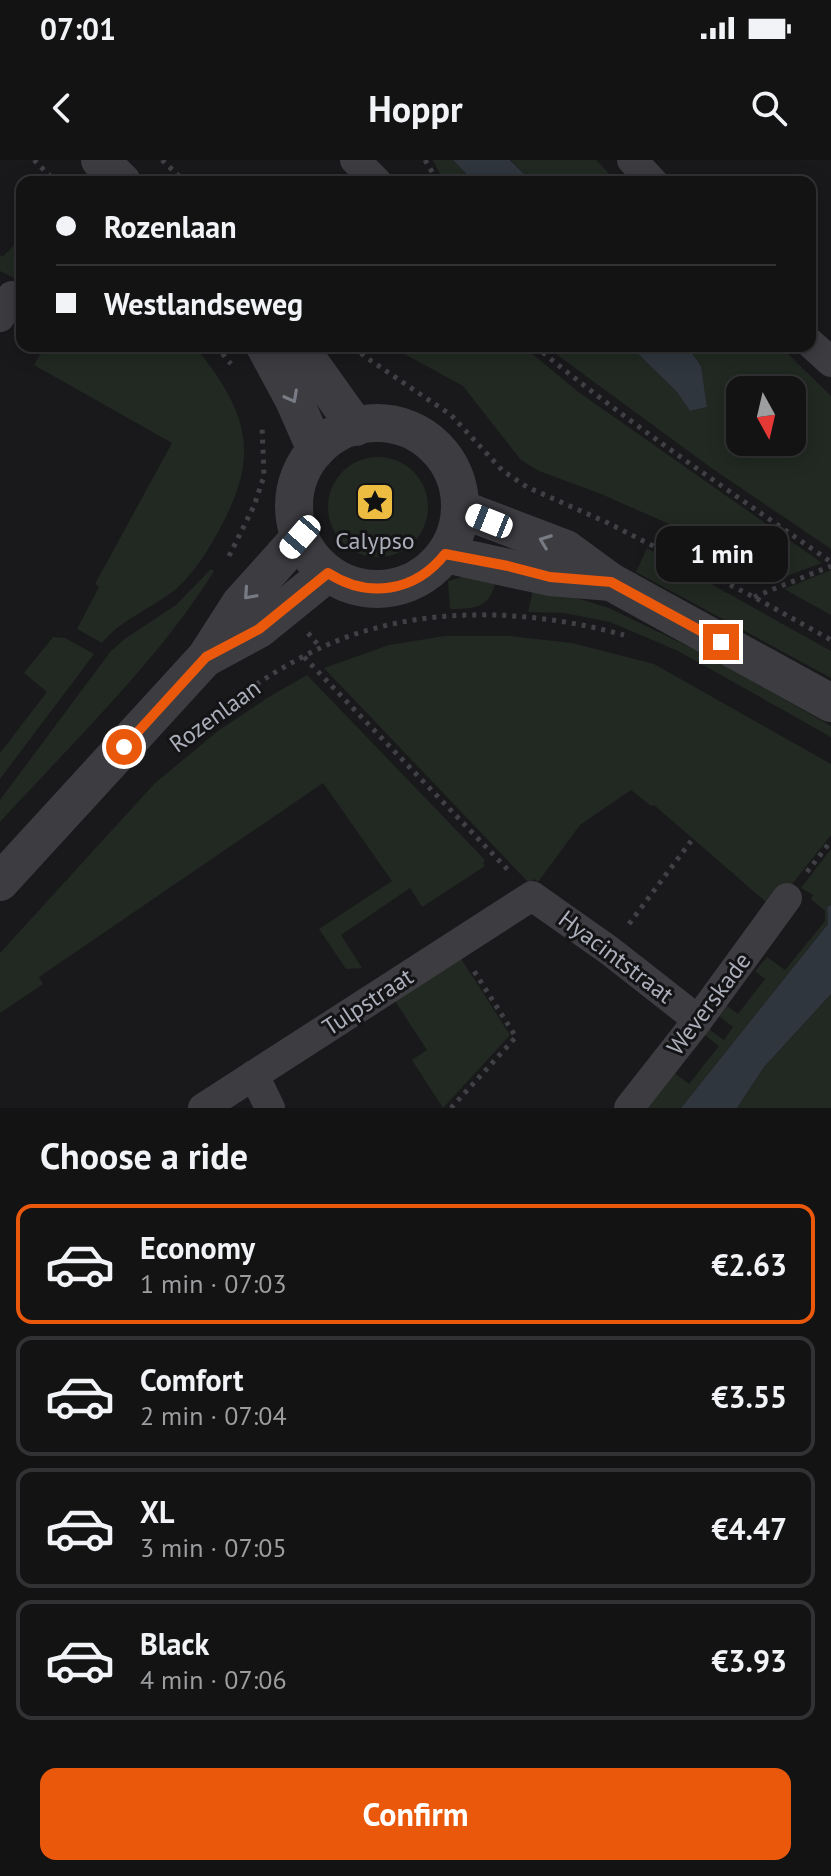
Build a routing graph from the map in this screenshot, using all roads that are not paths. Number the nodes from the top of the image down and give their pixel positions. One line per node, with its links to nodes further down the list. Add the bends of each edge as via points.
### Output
1 (100, 160): 4 (street)
2 (355, 160): 5 (street)
3 (632, 160): 6 (street)
4 (116, 176)
5 (371, 176)
6 (647, 176)
7 (816, 348): 10 (street)
8 (268, 352): 12 (street, one-way to 12)
9 (300, 352): 11 (street)
10 (831, 362)
11 (356, 427): 12 (street); 13 (street, via 397,426 423,437 451,468)
12 (316, 450): 14 (street, via 296,491)
13 (461, 509): 15 (street); 17 (street, one-way to 13, via 566,549)
14 (300, 537): 16 (street); 18 (street, Rozenlaan, one-way to 18, via 240,604)
15 (445, 554): 16 (street, via 427,573 390,588 351,585); 17 (street, via 550,577)
16 (328, 573): 18 (street, Rozenlaan, via 259,629)
17 (611, 582): 19 (street)
18 (206, 657): 20 (street, Rozenlaan)
19 (831, 703)
20 (0, 882)
21 (532, 896): 23 (street, Hyacintstraat); 24 (street, Tulpstraat)
22 (787, 898): 23 (street, Weverskade)
23 (698, 1020): 27 (street, Weverskade)
24 (254, 1075): 25 (street, Tulpstraat); 26 (street)
25 (203, 1108)
26 (270, 1108)
27 (629, 1108)

